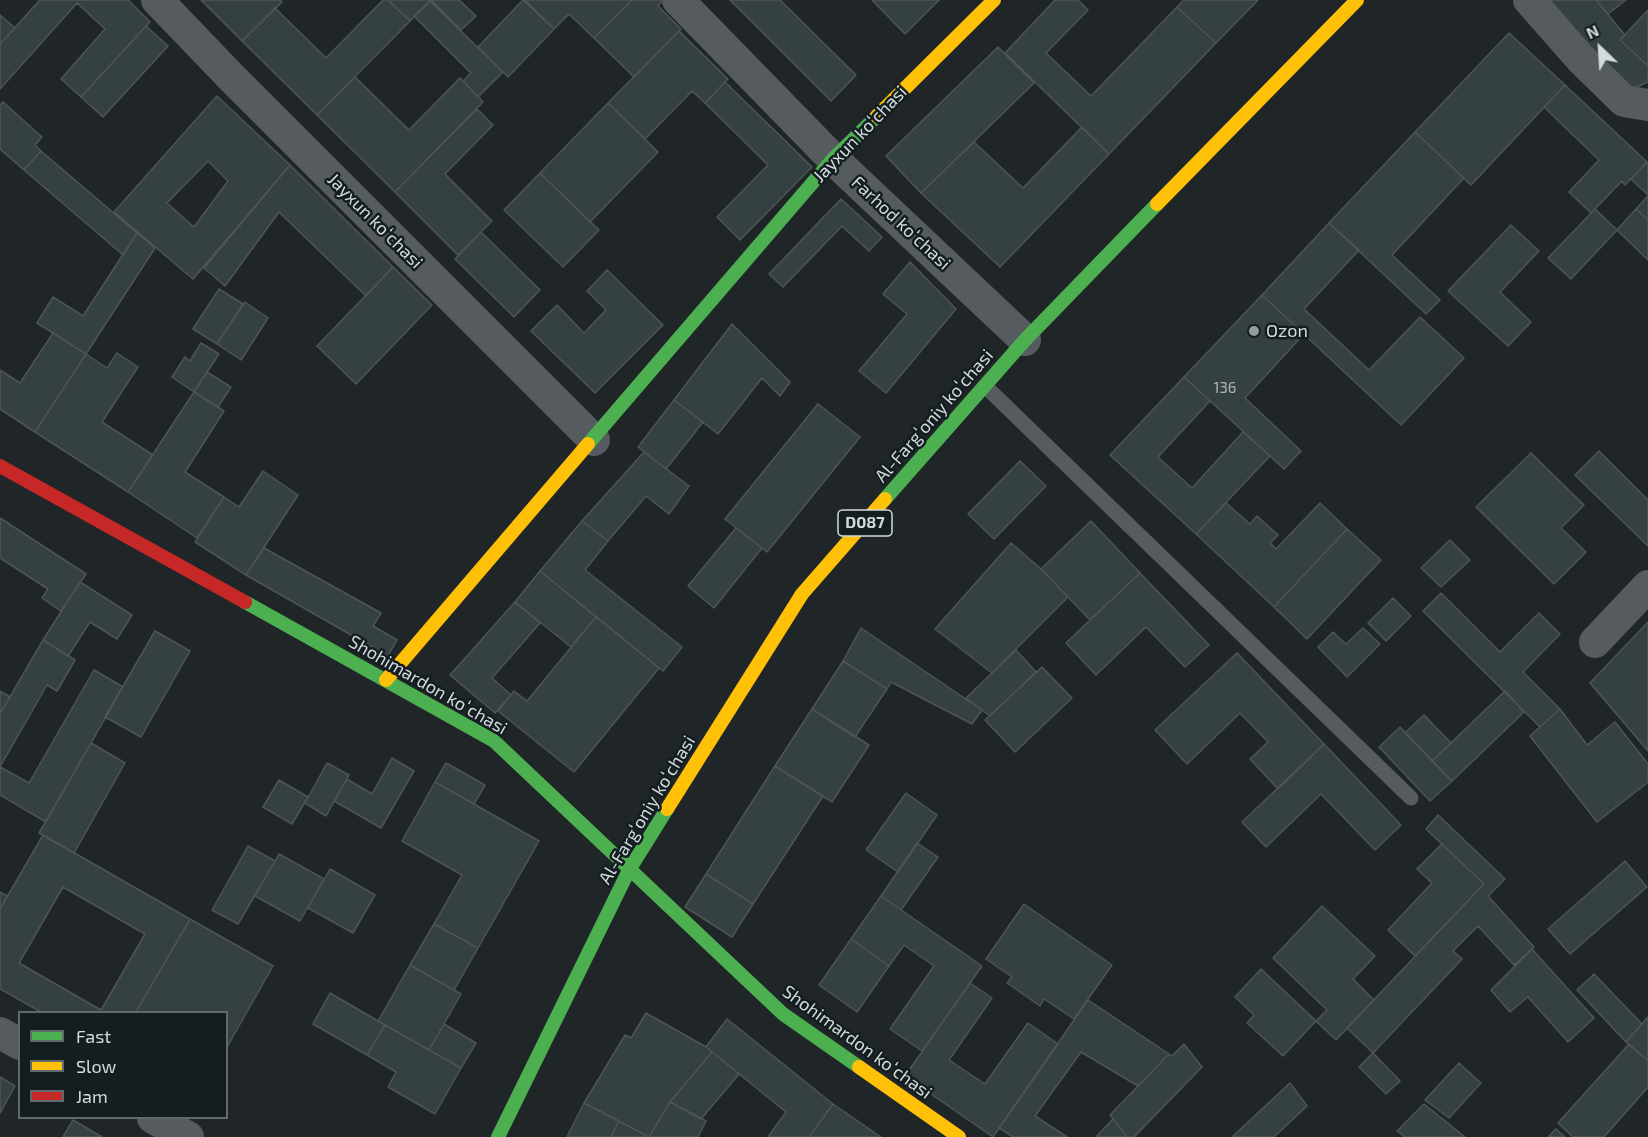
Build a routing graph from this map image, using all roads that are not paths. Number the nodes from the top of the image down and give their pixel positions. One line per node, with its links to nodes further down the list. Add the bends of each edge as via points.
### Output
1 (157, 0): 10 (street, Jayxun koʻchasi)
2 (678, 0): 7 (street, Farhod koʻchasi)
3 (994, 0): 7 (street, Jayxun koʻchasi)
4 (1357, 0): 8 (street, Al-Fargʻoniy koʻchasi / D087)
5 (1530, 0): 6 (street, via 1624,101)
6 (1648, 105)
7 (833, 159): 8 (street, Farhod koʻchasi); 10 (street, Jayxun koʻchasi)
8 (1025, 340): 9 (street, Al-Fargʻoniy koʻchasi / D087)
9 (985, 386): 15 (lane); 16 (street, Al-Fargʻoniy koʻchasi / D087, via 802,594)
10 (594, 440): 14 (street, Jayxun koʻchasi)
11 (0, 466): 14 (street, Shohimardon koʻchasi)
12 (1648, 586): 13 (street)
13 (1595, 642)
14 (386, 680): 16 (street, Shohimardon koʻchasi, via 494,741)
15 (1411, 798)
16 (629, 870): 21 (street, Al-Fargʻoniy koʻchasi / D087); 22 (street, Shohimardon koʻchasi, via 783,1014)
17 (0, 1033): 18 (street)
18 (18, 1043)
19 (155, 1119): 20 (street)
20 (188, 1137)
21 (498, 1137)
22 (959, 1137)

